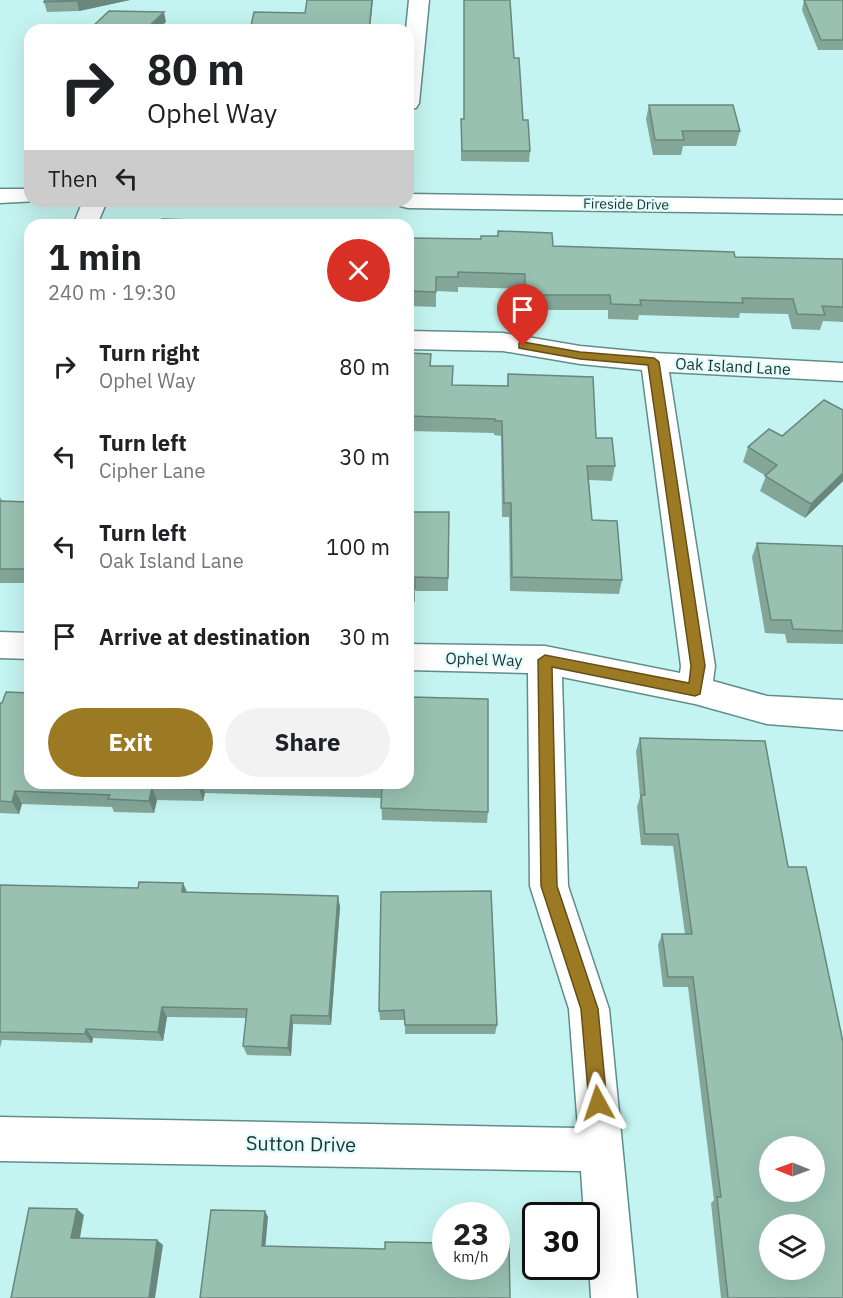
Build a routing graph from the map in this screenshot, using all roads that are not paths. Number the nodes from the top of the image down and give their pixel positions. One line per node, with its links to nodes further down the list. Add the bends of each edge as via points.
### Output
1 (418, 0): 2 (street)
2 (414, 41)
3 (0, 196): 4 (street)
4 (24, 196)
5 (414, 201): 6 (street, Fireside Drive)
6 (843, 207)
7 (414, 340): 8 (street, Oak Island Lane, via 503,342)
8 (654, 362): 9 (street, Oak Island Lane); 14 (street, via 697,654)
9 (843, 372)
10 (0, 645): 11 (street)
11 (24, 646)
12 (414, 657): 13 (street, Ophel Way)
13 (545, 660): 14 (street, Ophel Way); 17 (street, via 549,886 589,1009)
14 (695, 690): 15 (street, Ophel Way, via 767,710)
15 (843, 715)
16 (0, 1139): 17 (street, Sutton Drive)
17 (603, 1150): 18 (street)
18 (614, 1298)

